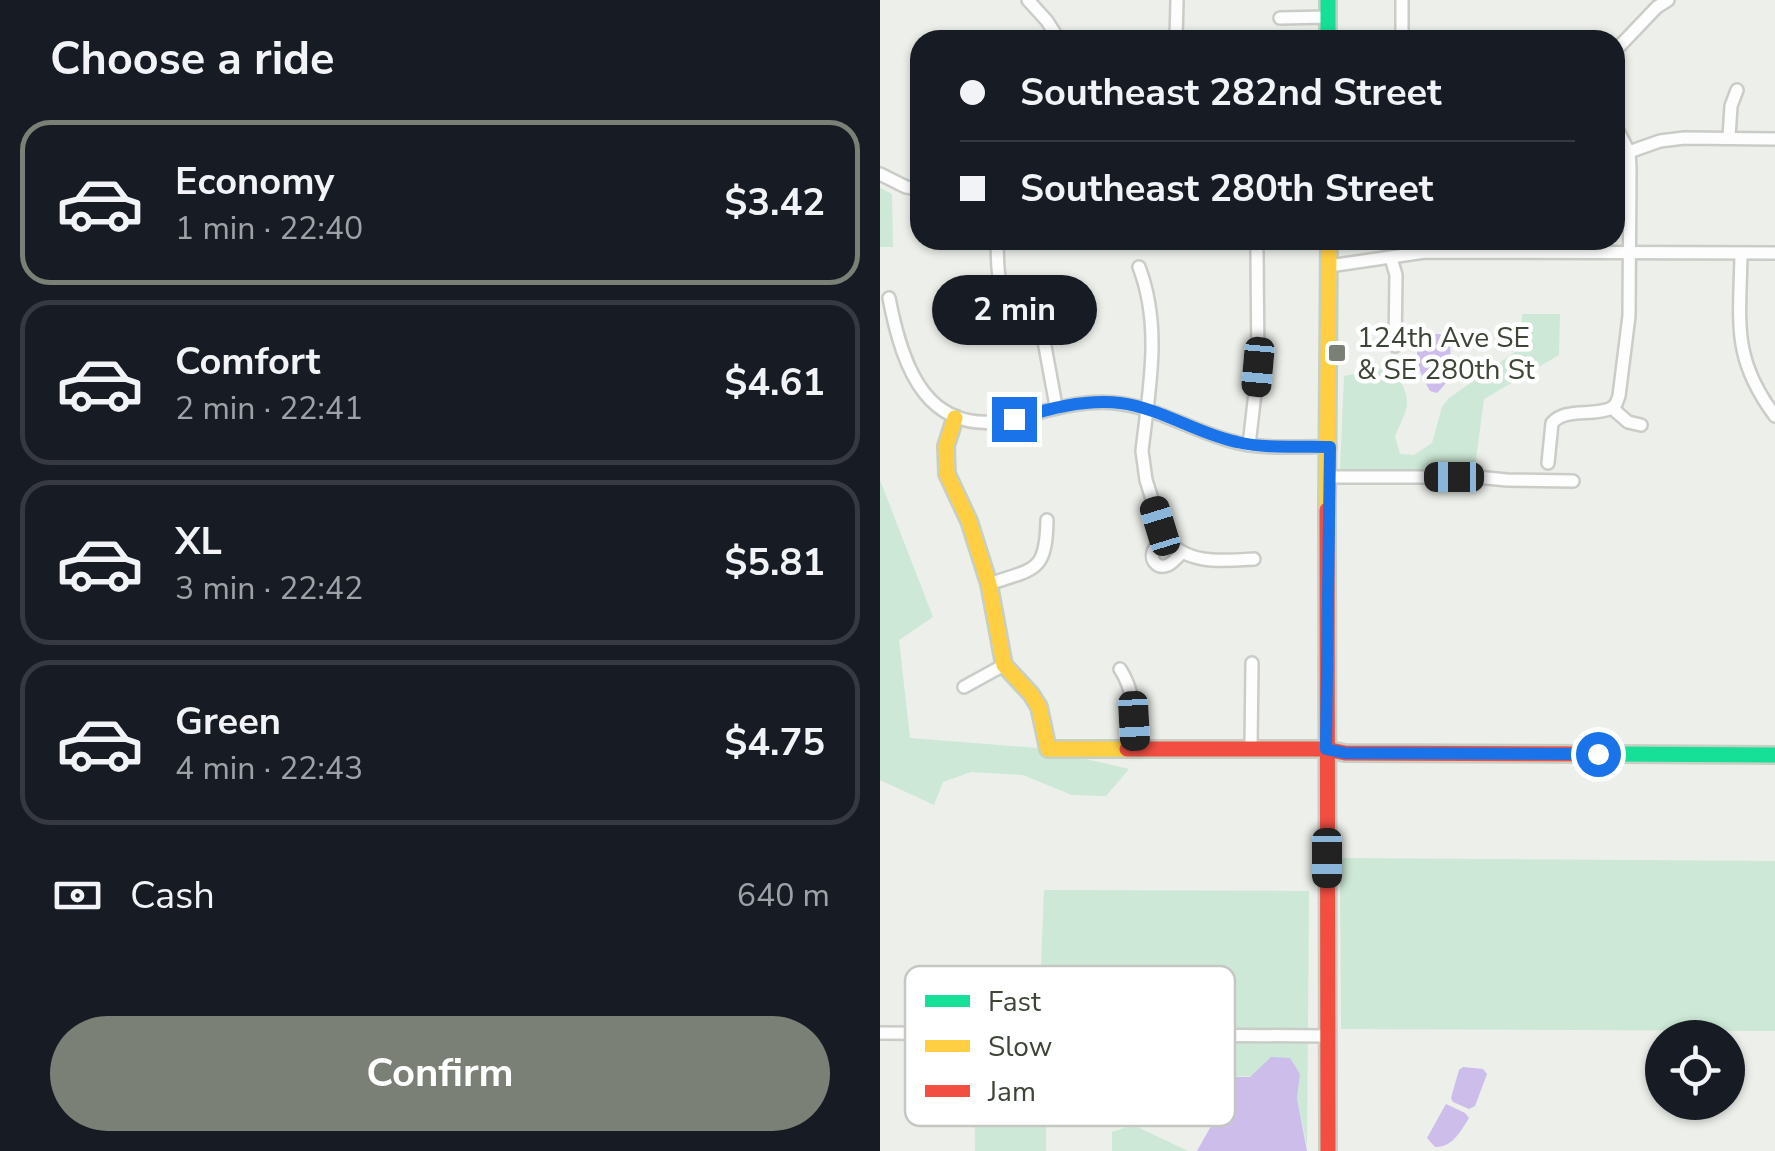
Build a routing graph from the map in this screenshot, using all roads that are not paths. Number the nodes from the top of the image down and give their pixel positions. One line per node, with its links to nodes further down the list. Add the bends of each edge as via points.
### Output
1 (1177, 0): 8 (street)
2 (1402, 0): 9 (street)
3 (1030, 1): 7 (street)
4 (1658, 2): 10 (street)
5 (1328, 8): 6 (street)
6 (1280, 18)
7 (1053, 30)
8 (1176, 30)
9 (1402, 30)
10 (1625, 40)
11 (1737, 90): 12 (street)
12 (1729, 137): 13 (street); 15 (street, via 1660,141)
13 (1775, 139)
14 (1625, 144): 15 (street)
15 (1629, 152): 21 (street)
16 (880, 174): 17 (street)
17 (910, 187)
18 (998, 250): 29 (street, via 1009,301 1042,330)
19 (1329, 250): 25 (street)
20 (1257, 251): 35 (street, via 1258,367)
21 (1630, 253): 22 (street); 24 (street, via 1426,252); 30 (street, via 1627,335)
22 (1740, 253): 23 (street); 32 (street, via 1741,348)
23 (1775, 253)
24 (1391, 258): 25 (street); 28 (street)
25 (1329, 266): 36 (street)
26 (1138, 267): 31 (street, via 1151,310)
27 (889, 298): 33 (street, via 908,368)
28 (1395, 346)
29 (1056, 406): 31 (street, via 1120,403); 33 (street, via 992,422)
30 (1612, 408): 34 (street); 37 (street, via 1555,418)
31 (1146, 410): 35 (street); 41 (street, via 1143,465)
32 (1775, 416)
33 (954, 418): 44 (street, via 947,474)
34 (1640, 425)
35 (1250, 445): 36 (street)
36 (1330, 447): 38 (street)
37 (1548, 463)
38 (1329, 477): 39 (street); 51 (street)
39 (1572, 481)
40 (1047, 520): 44 (street, via 1047,548 1036,567)
41 (1164, 537): 42 (street); 42 (street, via 1153,552 1155,564 1168,566)
42 (1182, 552): 43 (street, via 1220,561)
43 (1254, 558)
44 (989, 584): 46 (street)
45 (1252, 662): 50 (street)
46 (1004, 664): 48 (street); 49 (street, via 1032,694 1048,749)
47 (1120, 669): 49 (street, via 1132,694)
48 (964, 687)
49 (1135, 748): 50 (street)
50 (1252, 748): 51 (street)
51 (1326, 749): 52 (street); 56 (street)
52 (1775, 756)
53 (880, 1033): 54 (street)
54 (905, 1033)
55 (1235, 1035): 56 (street)
56 (1328, 1036): 57 (street)
57 (1328, 1151)

